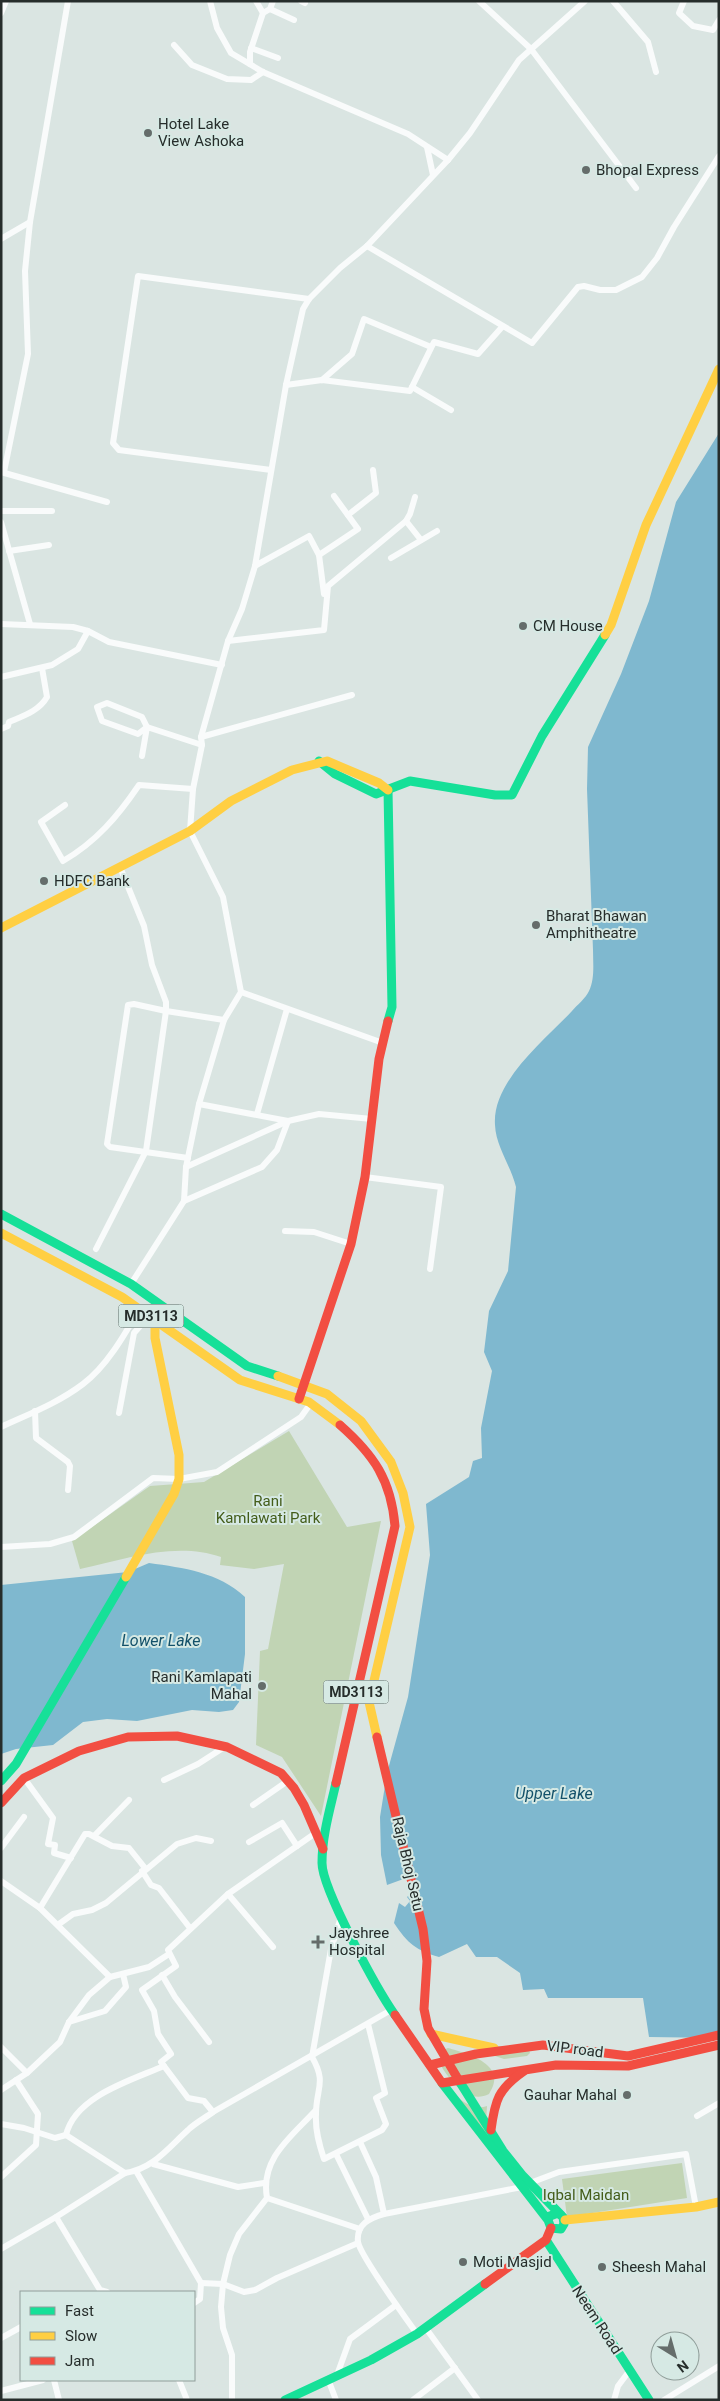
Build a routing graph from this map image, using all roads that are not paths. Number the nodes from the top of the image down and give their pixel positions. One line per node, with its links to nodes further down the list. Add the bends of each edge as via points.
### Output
1 (6, 1): 11 (street)
2 (68, 1): 27 (street)
3 (210, 1): 19 (street, via 217,28 231,53)
4 (256, 1): 12 (street)
5 (273, 1): 10 (street)
6 (479, 1): 17 (street)
7 (585, 1): 17 (street)
8 (614, 1): 21 (street, via 648,42)
9 (684, 1): 14 (street, via 679,13 693,26 713,30)
10 (270, 9): 12 (street); 13 (street)
11 (1, 13)
12 (263, 13): 16 (street)
13 (294, 20)
14 (719, 20)
15 (174, 45): 20 (street, via 192,65 227,79 251,80)
16 (251, 48): 18 (street); 19 (street)
17 (531, 49): 24 (street, via 519,60); 26 (street)
18 (278, 58)
19 (250, 64): 20 (street)
20 (263, 72): 22 (street, via 408,134)
21 (656, 72)
22 (427, 146): 24 (street); 25 (street)
23 (719, 156): 31 (street, via 674,226 658,258 642,277 616,290 578,287 532,343)
24 (448, 160): 25 (street)
25 (433, 175): 29 (street)
26 (636, 188)
27 (30, 222): 28 (street); 40 (street, via 25,271 28,354)
28 (1, 239)
29 (367, 246): 30 (street); 31 (street)
30 (309, 298): 35 (street, via 303,309); 38 (street, via 138,276 113,443 119,450)
31 (502, 327): 32 (street, via 478,354 434,342)
32 (431, 347): 34 (street, via 364,320 352,354); 36 (street)
33 (719, 369): 71 (main road, via 646,525 611,625 542,736 512,795 410,781)
34 (322, 380): 35 (street); 36 (street, via 410,391)
35 (286, 385): 38 (street)
36 (412, 388): 37 (street)
37 (451, 410)
38 (271, 470): 55 (street)
39 (373, 470): 46 (street, via 376,493)
40 (2, 472): 43 (street)
41 (334, 496): 46 (street)
42 (415, 497): 47 (street)
43 (107, 502)
44 (1, 511): 45 (street)
45 (52, 511)
46 (348, 515): 53 (street, via 358,529)
47 (406, 521): 50 (street); 56 (street, via 328,586)
48 (1, 522): 52 (street)
49 (437, 531): 50 (street)
50 (422, 540): 54 (street)
51 (50, 544): 52 (street)
52 (9, 551): 58 (street)
53 (319, 555): 55 (street, via 309,536); 56 (street)
54 (391, 558)
55 (255, 566): 60 (street)
56 (326, 608): 60 (street, via 324,630)
57 (1, 624): 58 (street)
58 (30, 624): 59 (street)
59 (88, 631): 61 (street, via 109,642); 62 (street, via 78,649)
60 (228, 641): 61 (street)
61 (222, 665): 67 (street)
62 (42, 668): 63 (street); 66 (street, via 45,700 36,710)
63 (1, 677)
64 (352, 695): 67 (street)
65 (147, 727): 65 (street, via 138,734 102,721 97,707 107,703 142,717); 68 (street); 69 (street)
66 (1, 729)
67 (201, 737): 68 (street)
68 (202, 745): 70 (street)
69 (142, 756)
70 (192, 790): 72 (street, via 139,785 105,828 85,848 63,861 41,822); 73 (street)
71 (388, 790): 73 (main road, via 336,764 319,761 292,770 231,801); 80 (main road, via 393,995)
72 (65, 805)
73 (190, 831): 74 (main road); 76 (street, via 223,897)
74 (120, 867): 75 (main road); 78 (street, via 144,926)
75 (1, 928)
76 (241, 992): 77 (street); 79 (street)
77 (287, 1009): 80 (street); 82 (street)
78 (166, 1012): 79 (street); 85 (street); 85 (street, via 134,1004 128,1006 107,1144)
79 (224, 1020): 81 (street)
80 (383, 1043): 83 (main road)
81 (199, 1104): 82 (street); 86 (street)
82 (257, 1114): 84 (street)
83 (372, 1119): 84 (street, via 319,1114); 88 (main road)
84 (288, 1121): 87 (street); 89 (street, via 277,1150 262,1167)
85 (146, 1151): 86 (street); 94 (street)
86 (188, 1158): 87 (street)
87 (186, 1167): 89 (street)
88 (365, 1177): 93 (main road); 95 (street, via 441,1187)
89 (184, 1201): 96 (street)
90 (1, 1214): 96 (main road, MD3113)
91 (285, 1231): 93 (street, via 314,1232)
92 (1, 1233): 97 (main road, MD3113)
93 (350, 1244): 99 (main road)
94 (96, 1249)
95 (430, 1269)
96 (131, 1284): 99 (main road, MD3113, via 247,1366)
97 (140, 1308): 98 (main road, MD3113); 102 (street, via 103,1363 84,1383)
98 (152, 1317): 100 (main road, MD3113, via 240,1380); 103 (street, via 134,1334); 105 (main road, via 179,1455)
99 (305, 1384): 100 (main road); 140 (main road, Raja Bhoj Setu / MD3113, via 327,1394 361,1421 391,1462 403,1493 410,1527 369,1702 423,1929 427,1961 424,2009)
100 (299, 1399): 101 (main road, MD3113)
101 (311, 1403): 105 (street, via 301,1417 217,1472); 123 (main road, MD3113, via 348,1432 379,1469 390,1491 395,1526 344,1740)
102 (35, 1411): 104 (street); 106 (street, via 36,1438 70,1466)
103 (119, 1413)
104 (1, 1427)
105 (179, 1479): 107 (street, via 150,1480 74,1538 50,1544); 112 (main road, via 162,1517 16,1764)
106 (68, 1490)
107 (1, 1547)
108 (227, 1746): 109 (main road, via 176,1734 147,1734 111,1740 72,1753); 110 (street); 111 (main road, via 268,1765)
109 (24, 1778): 114 (main road); 124 (street, via 53,1818 48,1844 55,1845 54,1853)
110 (164, 1780)
111 (289, 1780): 115 (street); 117 (main road)
112 (1, 1781)
113 (129, 1800): 118 (street)
114 (1, 1804)
115 (253, 1806)
116 (24, 1817): 122 (street)
117 (317, 1832): 121 (street); 123 (main road)
118 (94, 1836): 124 (street, via 85,1834); 125 (street, via 112,1846 129,1848)
119 (211, 1841): 125 (street, via 196,1838 176,1844)
120 (249, 1842): 121 (street, via 282,1823)
121 (297, 1846): 127 (street)
122 (1, 1848)
123 (323, 1849): 129 (main road, MD3113, via 326,1882)
124 (71, 1858): 128 (street)
125 (144, 1870): 130 (street, via 106,1904 73,1914); 131 (street, via 151,1885 159,1888)
126 (1, 1881): 128 (street)
127 (228, 1894): 131 (street); 132 (street)
128 (40, 1908): 130 (street)
129 (341, 1916): 137 (main road, MD3113); 146 (street, via 331,1949)
130 (59, 1924): 135 (street)
131 (190, 1928): 133 (street, via 168,1950)
132 (273, 1947)
133 (169, 1954): 134 (street, via 149,1967); 136 (street, via 176,1966)
134 (123, 1974): 135 (street); 138 (street, via 126,1987 105,2010)
135 (110, 1976): 138 (street, via 88,1995)
136 (162, 1976): 142 (street); 149 (street, via 142,1990 154,2011 158,2034 171,2054 161,2062)
137 (391, 2010): 139 (street); 148 (main road)
138 (69, 2022): 151 (street, via 60,2042)
139 (368, 2024): 146 (street); 164 (street, via 385,2093 376,2098 386,2124 382,2130)
140 (430, 2031): 145 (main road); 147 (main road)
141 (719, 2035): 145 (main road, VIP road, via 628,2056 543,2044)
142 (209, 2042)
143 (719, 2045): 150 (main road, VIP road, via 628,2066 556,2065)
144 (1, 2047): 151 (street)
145 (501, 2050): 147 (main road, VIP road)
146 (312, 2058): 157 (street, via 321,2080); 158 (street)
147 (447, 2060): 148 (main road, VIP road); 152 (main road)
148 (430, 2065): 154 (main road)
149 (164, 2066): 158 (street, via 188,2098 204,2101); 163 (street, via 96,2097 78,2114)
150 (526, 2069): 152 (main road, VIP road); 161 (main road, via 498,2093)
151 (27, 2073): 153 (street)
152 (458, 2079): 154 (main road, VIP road); 161 (main road)
153 (16, 2080): 155 (street); 162 (street, via 38,2114)
154 (442, 2083): 171 (main road)
155 (1, 2090)
156 (719, 2103): 159 (street)
157 (316, 2111): 165 (street, via 316,2137 324,2159); 170 (street, via 272,2158)
158 (213, 2112): 166 (street, via 190,2128)
159 (697, 2116)
160 (1, 2124): 162 (street)
161 (491, 2130): 171 (main road)
162 (36, 2134): 163 (street, via 55,2138); 169 (street, via 36,2145)
163 (66, 2135): 168 (street)
164 (360, 2142): 165 (street); 175 (street, via 376,2177)
165 (336, 2154): 178 (street)
166 (153, 2164): 167 (street); 170 (street, via 238,2186)
167 (136, 2171): 168 (street); 184 (street)
168 (125, 2173): 177 (street)
169 (1, 2177)
170 (264, 2184): 172 (street)
171 (526, 2185): 174 (street, via 559,2172 686,2154); 175 (street); 176 (main road); 179 (main road)
172 (267, 2198): 180 (street); 185 (street, via 239,2234)
173 (719, 2202): 174 (main road)
174 (696, 2207): 176 (main road)
175 (384, 2214): 178 (street)
176 (563, 2217): 179 (main road, via 554,2214); 179 (main road, via 560,2229)
177 (56, 2218): 183 (street); 186 (street)
178 (368, 2219): 180 (street)
179 (550, 2224): 181 (main road)
180 (360, 2229): 182 (street)
181 (546, 2240): 189 (main road); 195 (main road, Neem Road)
182 (358, 2243): 185 (street, via 255,2290 244,2292); 188 (street)
183 (1, 2249)
184 (201, 2283): 185 (street); 187 (street, via 200,2299)
185 (223, 2284): 204 (street, via 221,2307 223,2328 232,2355)
186 (104, 2291)
187 (195, 2302)
188 (396, 2305): 191 (street); 196 (street, via 350,2339)
189 (425, 2327): 191 (main road); 194 (street)
190 (20, 2328): 192 (street)
191 (417, 2334): 196 (main road)
192 (1, 2338)
193 (719, 2366): 211 (street)
194 (455, 2368): 207 (street); 208 (street)
195 (630, 2370): 209 (street, via 618,2386); 210 (main road, Neem Road)
196 (337, 2375): 197 (main road)
197 (328, 2379): 205 (main road); 206 (street)
198 (39, 2381): 201 (street)
199 (54, 2381): 202 (street)
200 (179, 2381): 203 (street)
201 (1, 2391)
202 (59, 2400)
203 (187, 2400)
204 (232, 2400)
205 (285, 2400)
206 (336, 2400)
207 (413, 2400)
208 (478, 2400)
209 (614, 2400)
210 (649, 2400)
211 (664, 2400)

